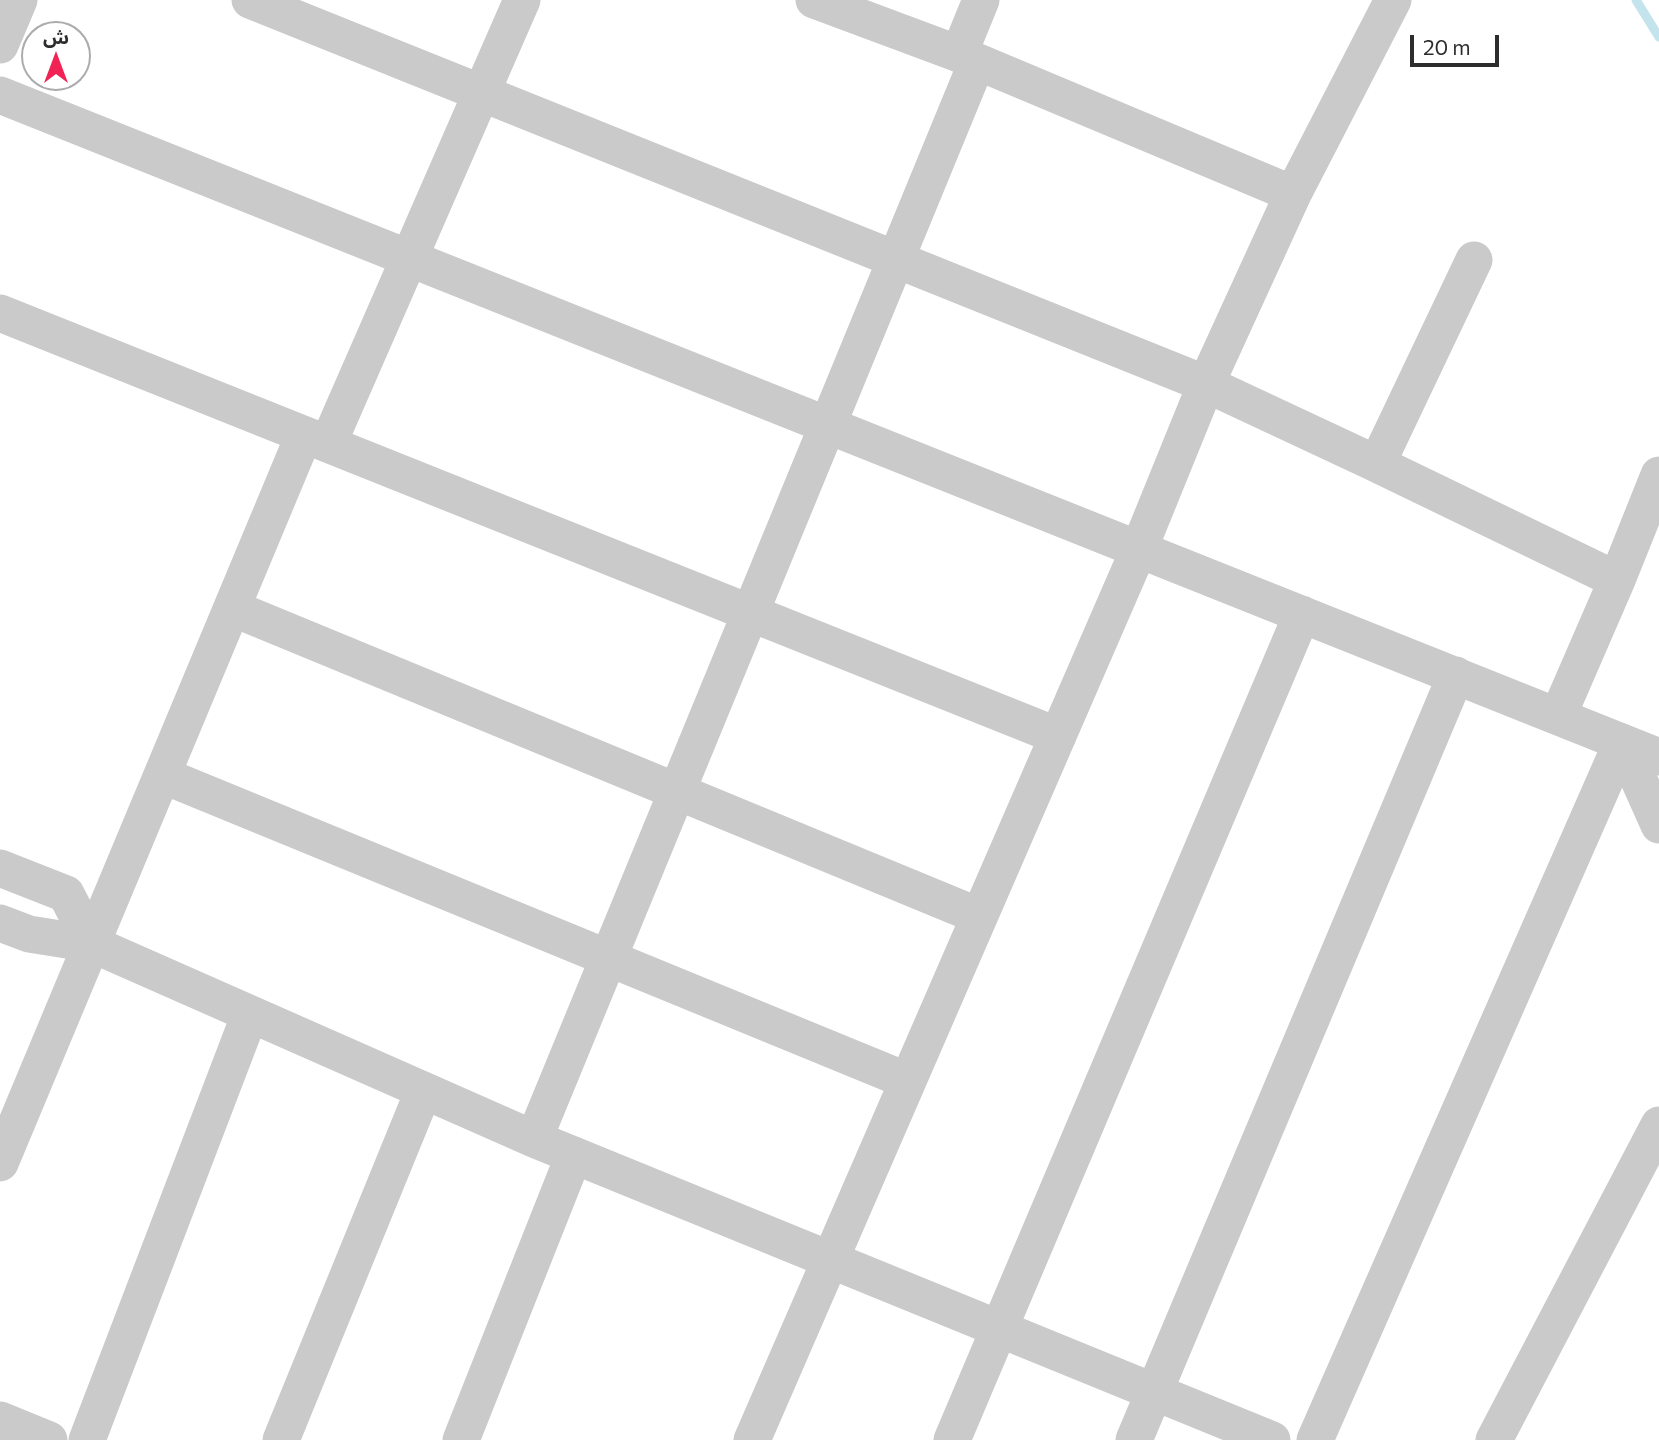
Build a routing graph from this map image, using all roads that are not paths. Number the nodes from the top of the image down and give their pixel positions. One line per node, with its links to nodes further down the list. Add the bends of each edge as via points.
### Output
1 (19, 0): 7 (street)
2 (250, 0): 9 (street)
3 (522, 0): 9 (street)
4 (814, 0): 8 (street)
5 (981, 0): 8 (street)
6 (1393, 0): 11 (street)
7 (0, 45)
8 (968, 58): 11 (street); 13 (street)
9 (480, 92): 12 (street); 13 (street)
10 (0, 95): 12 (street)
11 (1293, 194): 16 (street)
12 (408, 257): 17 (street); 18 (street)
13 (895, 260): 16 (street); 17 (street)
14 (1474, 260): 19 (street)
15 (0, 313): 18 (street)
16 (1206, 384): 19 (street); 21 (street)
17 (827, 425): 21 (street); 24 (street)
18 (316, 439): 23 (street); 24 (street)
19 (1377, 464): 22 (street)
20 (1659, 475): 22 (street)
21 (1139, 549): 25 (street); 28 (street)
22 (1617, 580): 27 (street)
23 (232, 608): 31 (street); 32 (street)
24 (750, 613): 28 (street); 32 (street)
25 (1302, 614): 26 (street); 47 (street)
26 (1456, 675): 27 (street); 48 (street)
27 (1559, 716): 29 (street)
28 (1058, 736): 35 (street)
29 (1622, 742): 30 (street); 33 (street); 58 (street)
30 (1659, 757)
31 (162, 775): 37 (street); 38 (street)
32 (677, 790): 35 (street); 38 (street)
33 (1659, 825)
34 (0, 868): 37 (street, via 66,894)
35 (979, 916): 40 (street)
36 (0, 923): 37 (street, via 29,934)
37 (92, 944): 39 (street); 45 (street)
38 (608, 958): 40 (street); 43 (street)
39 (250, 1014): 41 (street); 51 (street)
40 (908, 1081): 46 (street)
41 (424, 1092): 43 (street); 52 (street)
42 (1659, 1125): 59 (street)
43 (534, 1139): 44 (street)
44 (574, 1155): 46 (street); 53 (street)
45 (0, 1163)
46 (831, 1259): 47 (street); 54 (street)
47 (999, 1330): 48 (street); 55 (street)
48 (1154, 1393): 56 (street); 57 (street)
49 (0, 1420): 50 (street)
50 (49, 1440)
51 (87, 1440)
52 (281, 1440)
53 (461, 1440)
54 (752, 1440)
55 (952, 1440)
56 (1134, 1440)
57 (1272, 1440)
58 (1315, 1440)
59 (1494, 1440)

